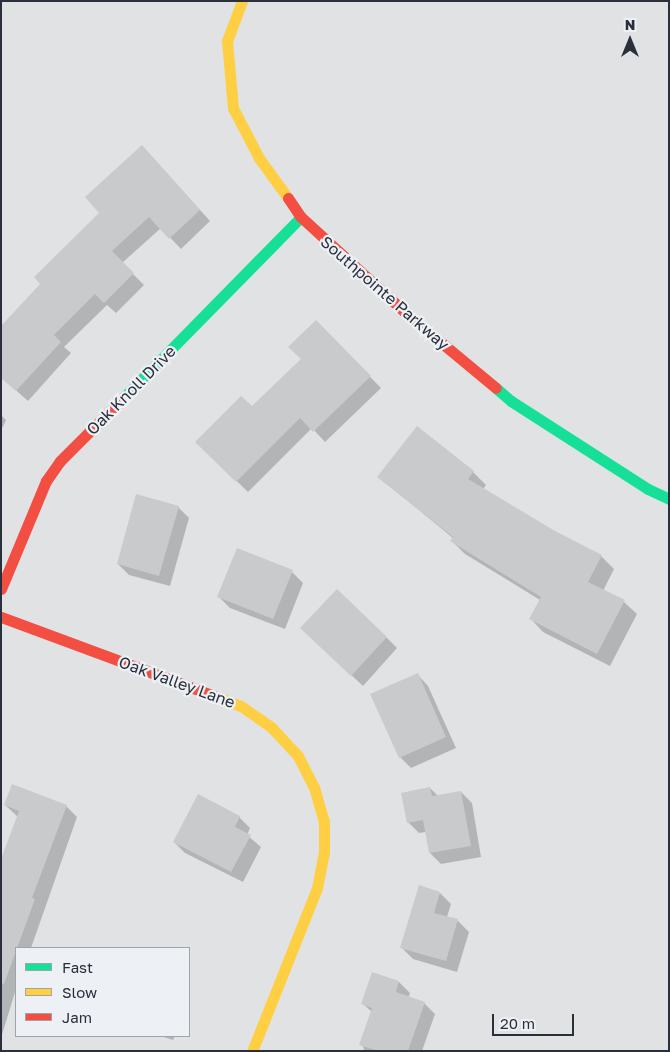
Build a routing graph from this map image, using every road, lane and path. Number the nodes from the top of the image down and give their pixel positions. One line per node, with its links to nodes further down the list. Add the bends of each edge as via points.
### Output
1 (242, 1): 2 (street, Southpointe Parkway, via 227,41 234,108 259,158)
2 (301, 217): 3 (street, Southpointe Parkway, via 408,315 511,401 648,489); 4 (street, Oak Knoll Drive, via 60,461 46,481)
3 (669, 499)
4 (1, 589)
5 (1, 617): 6 (street, Oak Valley Lane, via 241,706 272,728 298,756 314,786 324,821 324,852 317,888)
6 (252, 1051)

